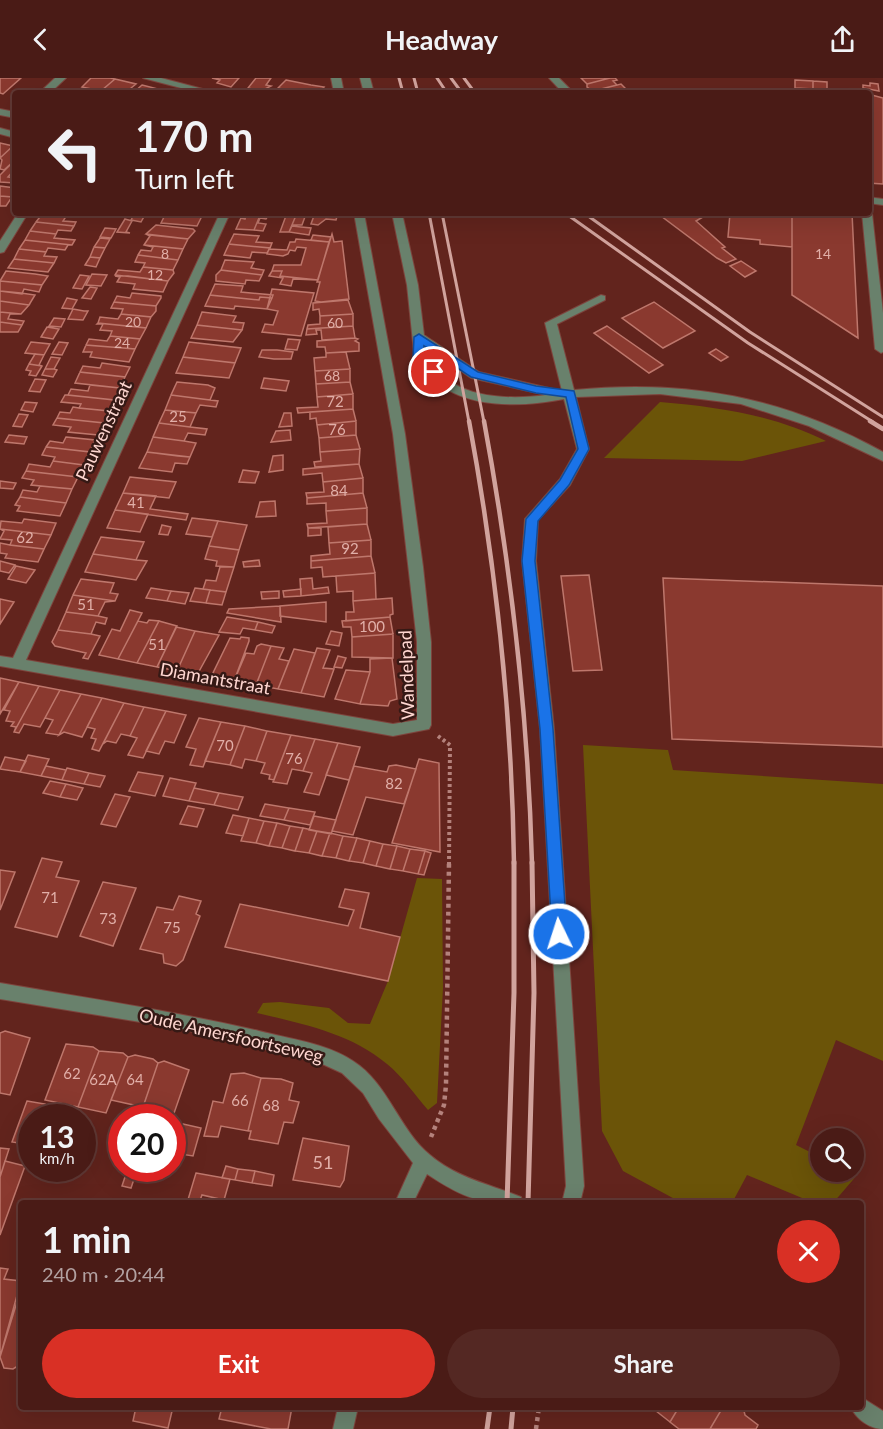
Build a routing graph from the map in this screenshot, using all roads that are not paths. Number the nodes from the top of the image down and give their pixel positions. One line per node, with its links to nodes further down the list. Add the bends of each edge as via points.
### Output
1 (61, 78): 5 (street)
2 (148, 78): 4 (street)
3 (554, 78): 7 (street)
4 (169, 80): 6 (street)
5 (47, 90)
6 (203, 90)
7 (567, 90)
8 (21, 216): 15 (street)
9 (224, 216): 23 (street, Pauwenstraat)
10 (360, 216): 24 (street, Wandelpad, via 399,434 417,567 424,642)
11 (398, 216): 18 (street)
12 (867, 216): 13 (street)
13 (868, 227): 14 (street); 16 (street)
14 (883, 229)
15 (0, 250)
16 (878, 263): 19 (street)
17 (601, 298): 20 (street, via 551,323)
18 (419, 337): 20 (street, via 475,375); 20 (street, via 419,359 450,386 517,400)
19 (881, 350)
20 (567, 394): 21 (street, via 650,390 729,398 811,420); 29 (street, via 583,449 565,482 532,519 529,561 547,729 575,1186)
21 (883, 458)
22 (0, 661): 23 (street, Diamantstraat)
23 (17, 664): 24 (street, Diamantstraat, via 393,730)
24 (424, 725)
25 (0, 991): 26 (street, Oude Amersfoortseweg, via 177,1020 320,1054 348,1067 369,1087)
26 (423, 1161): 27 (street); 28 (street, Oude Amersfoortseweg, via 460,1185)
27 (405, 1200)
28 (505, 1200)
29 (572, 1200)
30 (864, 1409): 32 (street)
31 (347, 1410): 33 (street)
32 (883, 1423)
33 (343, 1429)

